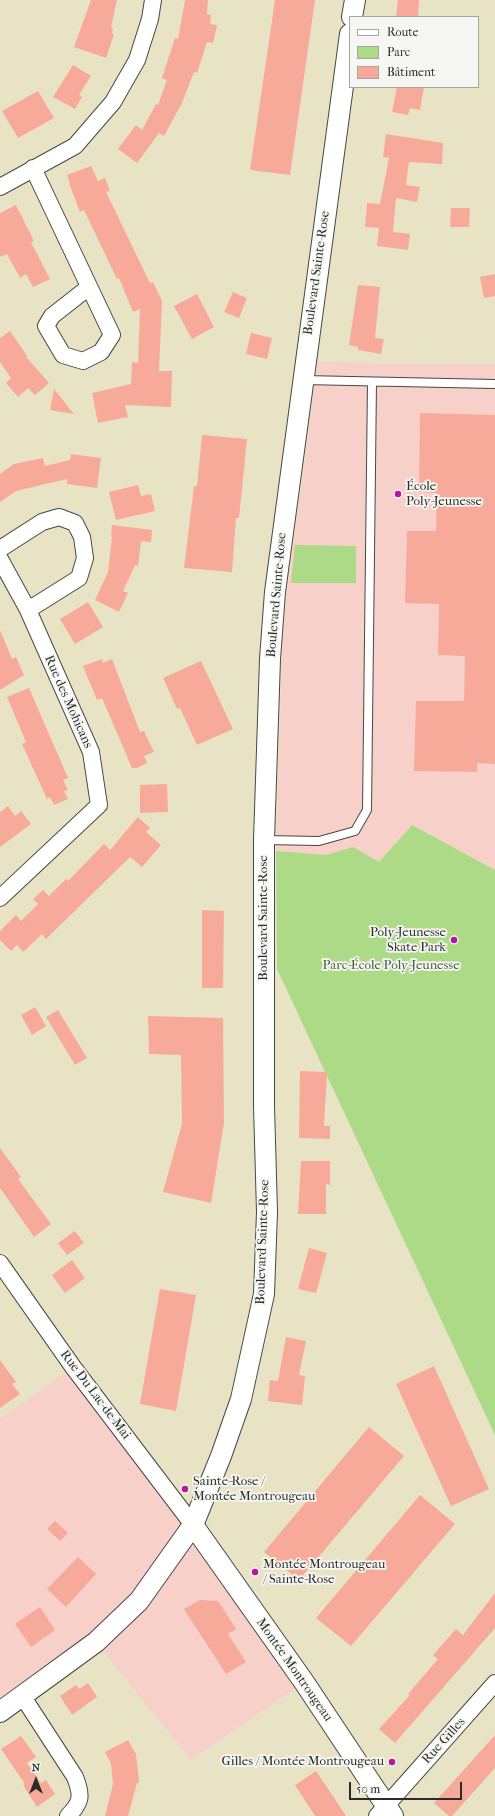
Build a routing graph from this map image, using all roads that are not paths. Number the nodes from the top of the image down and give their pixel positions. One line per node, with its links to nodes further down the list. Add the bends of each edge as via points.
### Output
1 (153, 0): 5 (street, via 138,60 113,102 75,146)
2 (355, 0): 3 (street)
3 (352, 16)
4 (349, 41): 8 (street, Boulevard Sainte-Rose)
5 (33, 168): 6 (street); 7 (street)
6 (0, 186)
7 (89, 287): 7 (street, via 52,316 46,326 63,355 83,361 101,352 112,335)
8 (303, 380): 9 (lane); 14 (street, Boulevard Sainte-Rose, via 275,592 270,659)
9 (372, 382): 10 (lane); 14 (lane, via 367,810 355,831 319,841)
10 (495, 384)
11 (0, 550): 13 (street, via 42,522 59,518 75,523 82,537 85,558 79,578)
12 (0, 559): 13 (street, Rue des Mohicans)
13 (28, 610): 15 (street, Rue des Mohicans, via 91,752 99,805)
14 (264, 840): 17 (street, Boulevard Sainte-Rose, via 264,1106 267,1212 264,1294 240,1399)
15 (2, 891)
16 (0, 1263): 17 (street, Rue Du Lac-de-Mai, via 73,1367)
17 (193, 1525): 19 (street, Boulevard Sainte-Rose, via 139,1601 96,1642); 21 (street, Montée Montrougeau, via 304,1682)
18 (495, 1683): 21 (street, Rue Gilles)
19 (23, 1697): 20 (street, Boulevard Sainte-Rose); 22 (street, via 76,1777 81,1791 78,1806)
20 (0, 1712)
21 (386, 1812)
22 (68, 1816)

